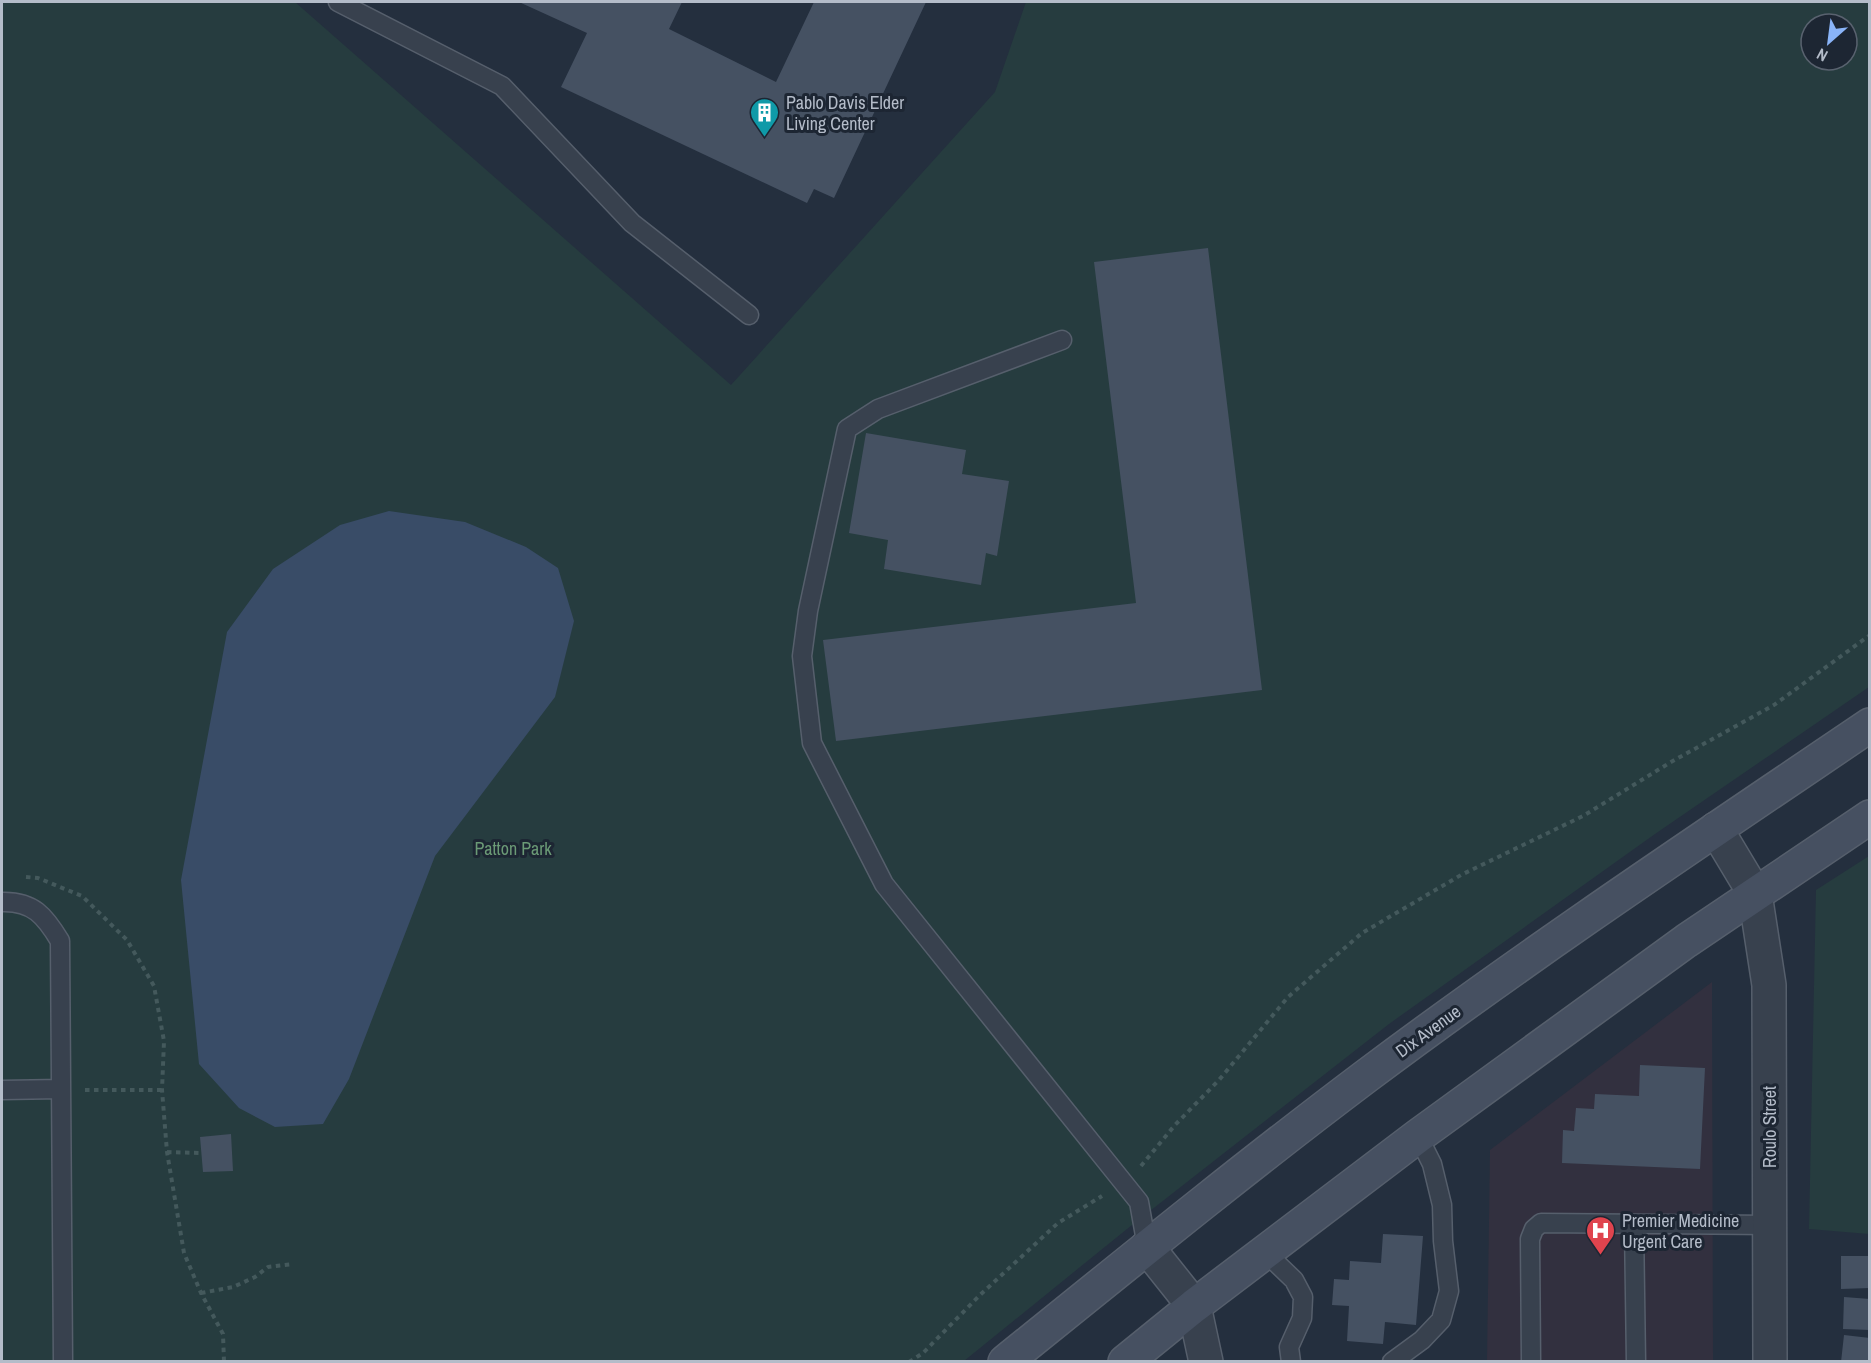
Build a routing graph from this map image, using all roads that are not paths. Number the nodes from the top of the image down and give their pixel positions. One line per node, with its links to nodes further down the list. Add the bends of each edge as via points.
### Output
1 (338, 2): 2 (lane, via 502,86 632,223)
2 (749, 315)
3 (1062, 340): 14 (lane, via 878,409 847,429 801,656 812,742 884,884 1139,1202)
4 (1869, 725): 6 (street, Dix Avenue)
5 (1869, 817): 7 (street)
6 (1716, 829): 7 (street); 14 (street, Dix Avenue, via 1365,1077)
7 (1755, 894): 11 (street); 13 (street, Roulo Street, via 1769,985)
8 (2, 902): 9 (lane, via 31,907 47,920 60,941)
9 (61, 1089): 10 (lane); 17 (lane)
10 (2, 1090)
11 (1418, 1136): 15 (street); 22 (lane, via 1432,1164 1442,1205 1449,1291 1441,1320)
12 (1634, 1225): 13 (lane); 23 (lane, via 1552,1222 1541,1223 1534,1229 1530,1239); 24 (lane)
13 (1770, 1225): 25 (street, Roulo Street)
14 (1147, 1247): 16 (street); 18 (street, Dix Avenue)
15 (1265, 1252): 16 (street); 21 (lane, via 1294,1280 1303,1297 1302,1318 1290,1347)
16 (1194, 1306): 19 (street); 20 (street)
17 (63, 1362)
18 (1005, 1362)
19 (1125, 1362)
20 (1206, 1362)
21 (1291, 1362)
22 (1392, 1362)
23 (1531, 1362)
24 (1636, 1362)
25 (1770, 1362)

